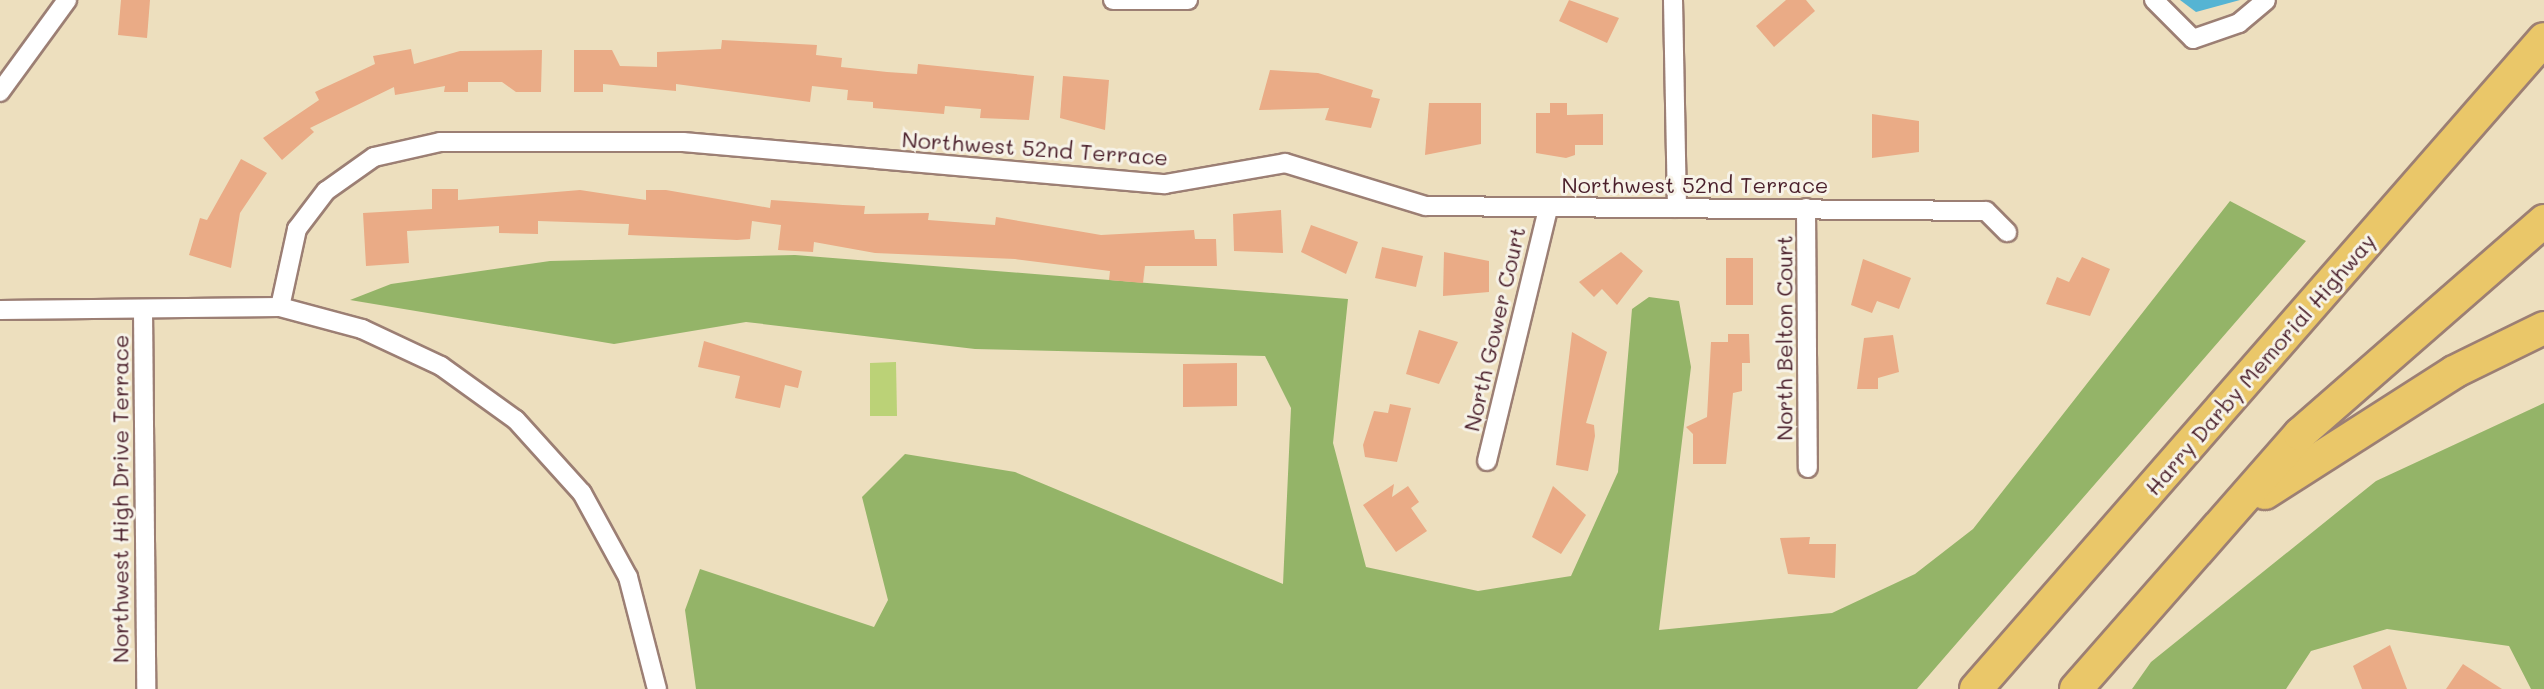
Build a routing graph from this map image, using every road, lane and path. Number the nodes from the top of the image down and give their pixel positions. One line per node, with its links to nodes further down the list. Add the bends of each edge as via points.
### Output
1 (67, 0): 8 (street)
2 (1113, 0): 3 (street)
3 (1188, 0)
4 (1673, 0): 10 (street)
5 (2154, 0): 6 (street, via 2193,39 2239,23)
6 (2266, 0)
7 (2544, 39): 23 (highway, Harry Darby Memorial Highway)
8 (0, 92)
9 (1548, 208): 10 (street, Northwest 52nd Terrace); 14 (street, Northwest 52nd Terrace, via 1396,201 1285,163 1165,184 683,142 440,142 374,157 326,191 297,229); 18 (street, North Gower Court)
10 (1677, 208): 11 (street, Northwest 52nd Terrace)
11 (1806, 208): 13 (street, Northwest 52nd Terrace, via 1986,211); 19 (street, North Belton Court)
12 (2544, 221): 20 (highway, via 2300,434)
13 (2007, 232)
14 (280, 307): 15 (street); 22 (street, via 402,345 516,420 582,493 605,531 628,577)
15 (143, 309): 16 (street); 21 (street, Northwest High Drive Terrace)
16 (0, 310)
17 (2544, 328): 20 (highway, via 2342,438)
18 (1487, 461)
19 (1808, 468)
20 (2223, 523): 24 (highway)
21 (146, 689)
22 (657, 689)
23 (1976, 689)
24 (2076, 689)

